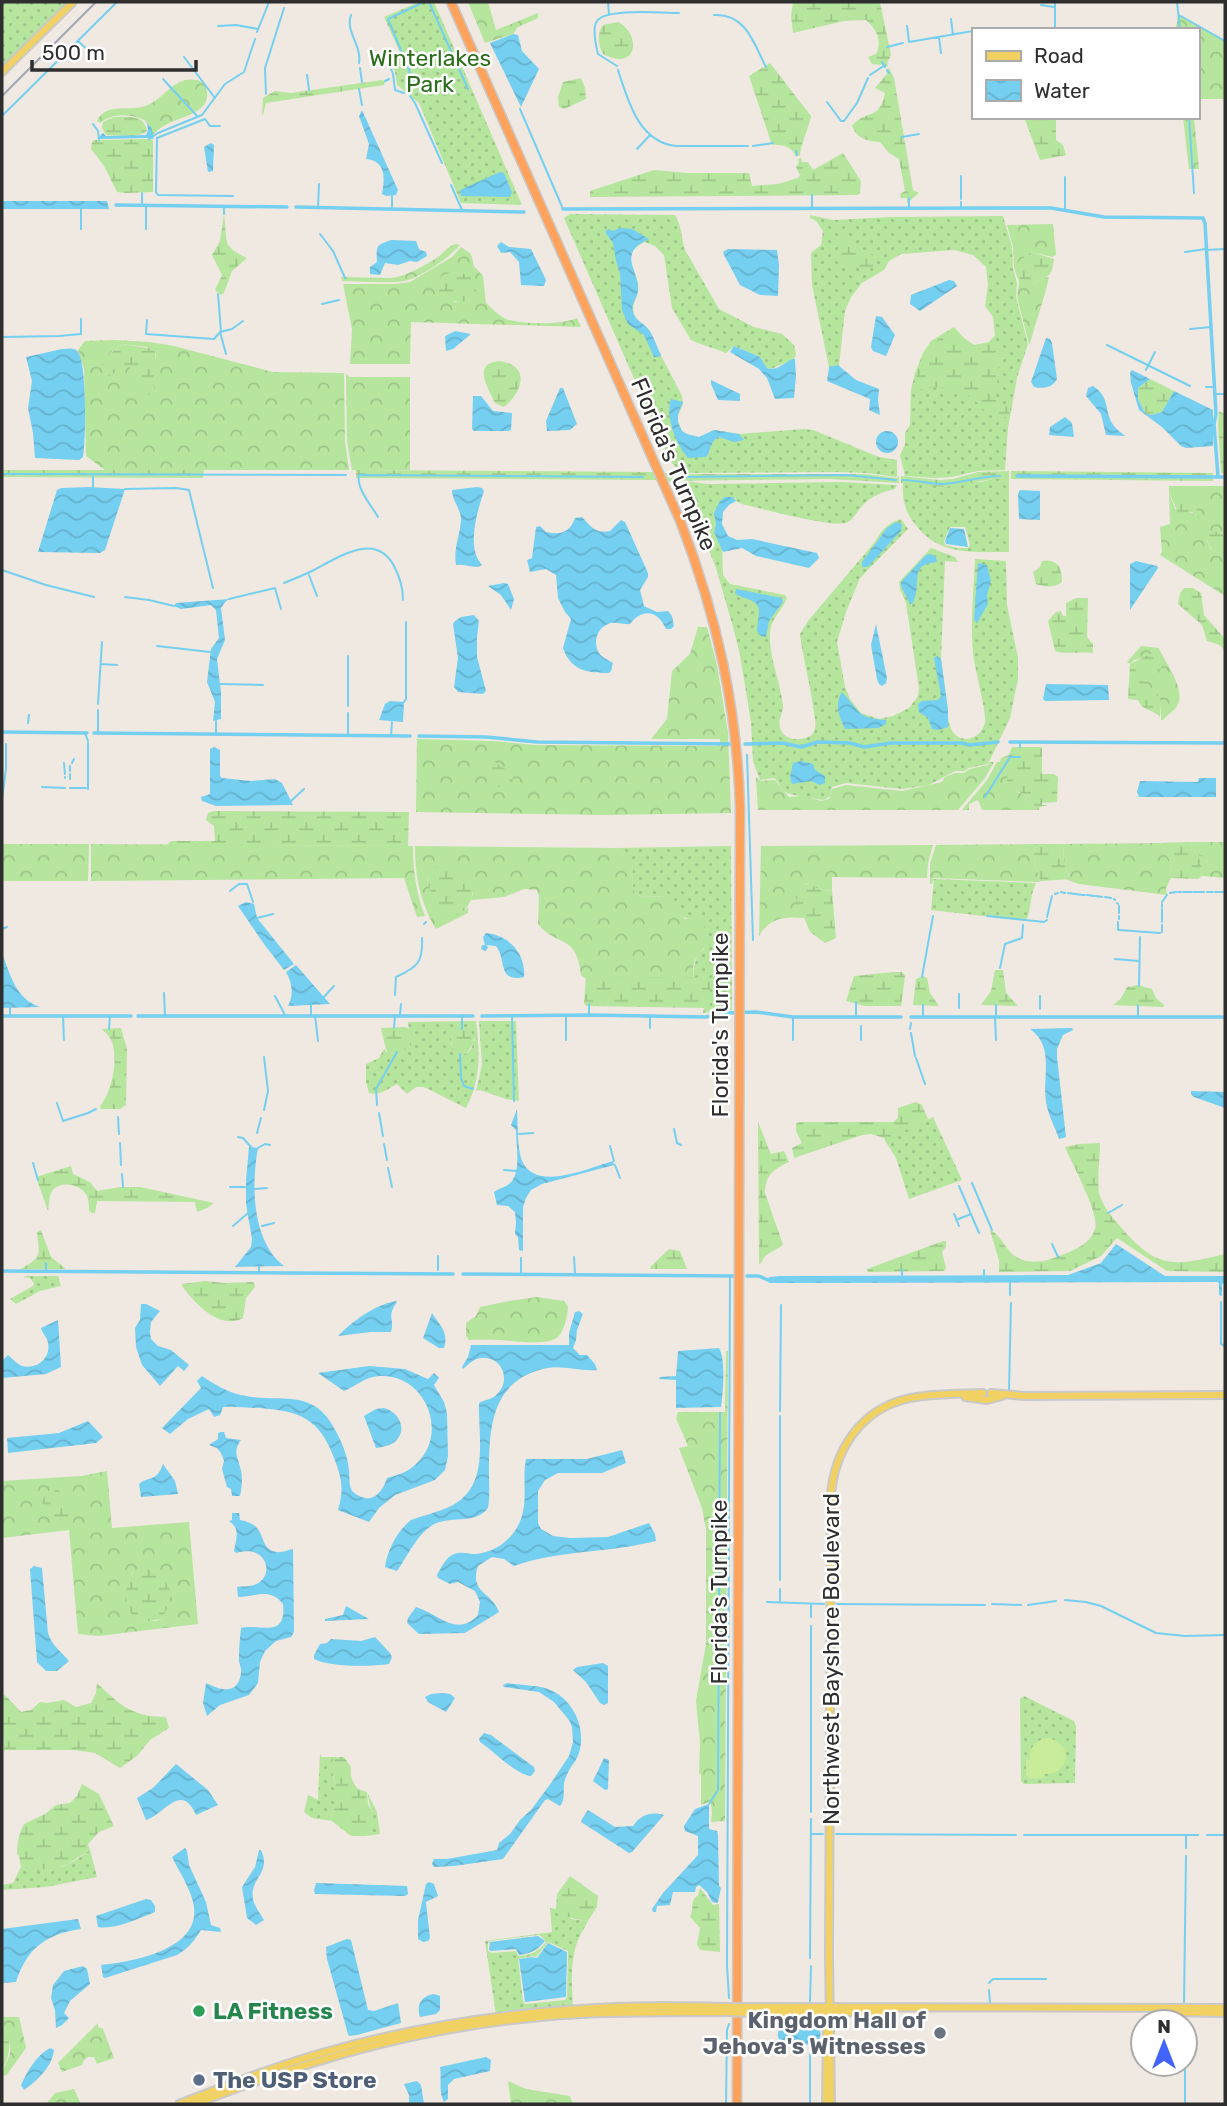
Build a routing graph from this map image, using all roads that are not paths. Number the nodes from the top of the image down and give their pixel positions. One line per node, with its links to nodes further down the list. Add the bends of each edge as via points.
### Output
1 (73, 2): 3 (main road)
2 (454, 2): 19 (highway, Florida's Turnpike, via 681,523 708,598 726,671 736,740 741,1003)
3 (2, 72)
4 (1225, 1395): 6 (main road, Northwest Bayshore Boulevard, via 906,1399 870,1417 849,1438 839,1456 831,1496)
5 (728, 2010): 6 (main road, bridge); 11 (main road); 11 (main road, via 635,2006 528,2013)
6 (829, 2010): 7 (main road); 13 (main road); 13 (main road)
7 (1129, 2010)
8 (1199, 2010): 9 (main road)
9 (1225, 2010): 10 (main road)
10 (1199, 2013)
11 (495, 2020): 12 (main road); 12 (main road, via 412,2031)
12 (279, 2070): 14 (main road); 14 (main road)
13 (829, 2090): 20 (main road)
14 (216, 2093): 15 (main road); 18 (main road)
15 (199, 2097): 16 (main road); 17 (main road)
16 (173, 2104)
17 (179, 2104)
18 (193, 2104)
19 (739, 2104)
20 (829, 2104)

